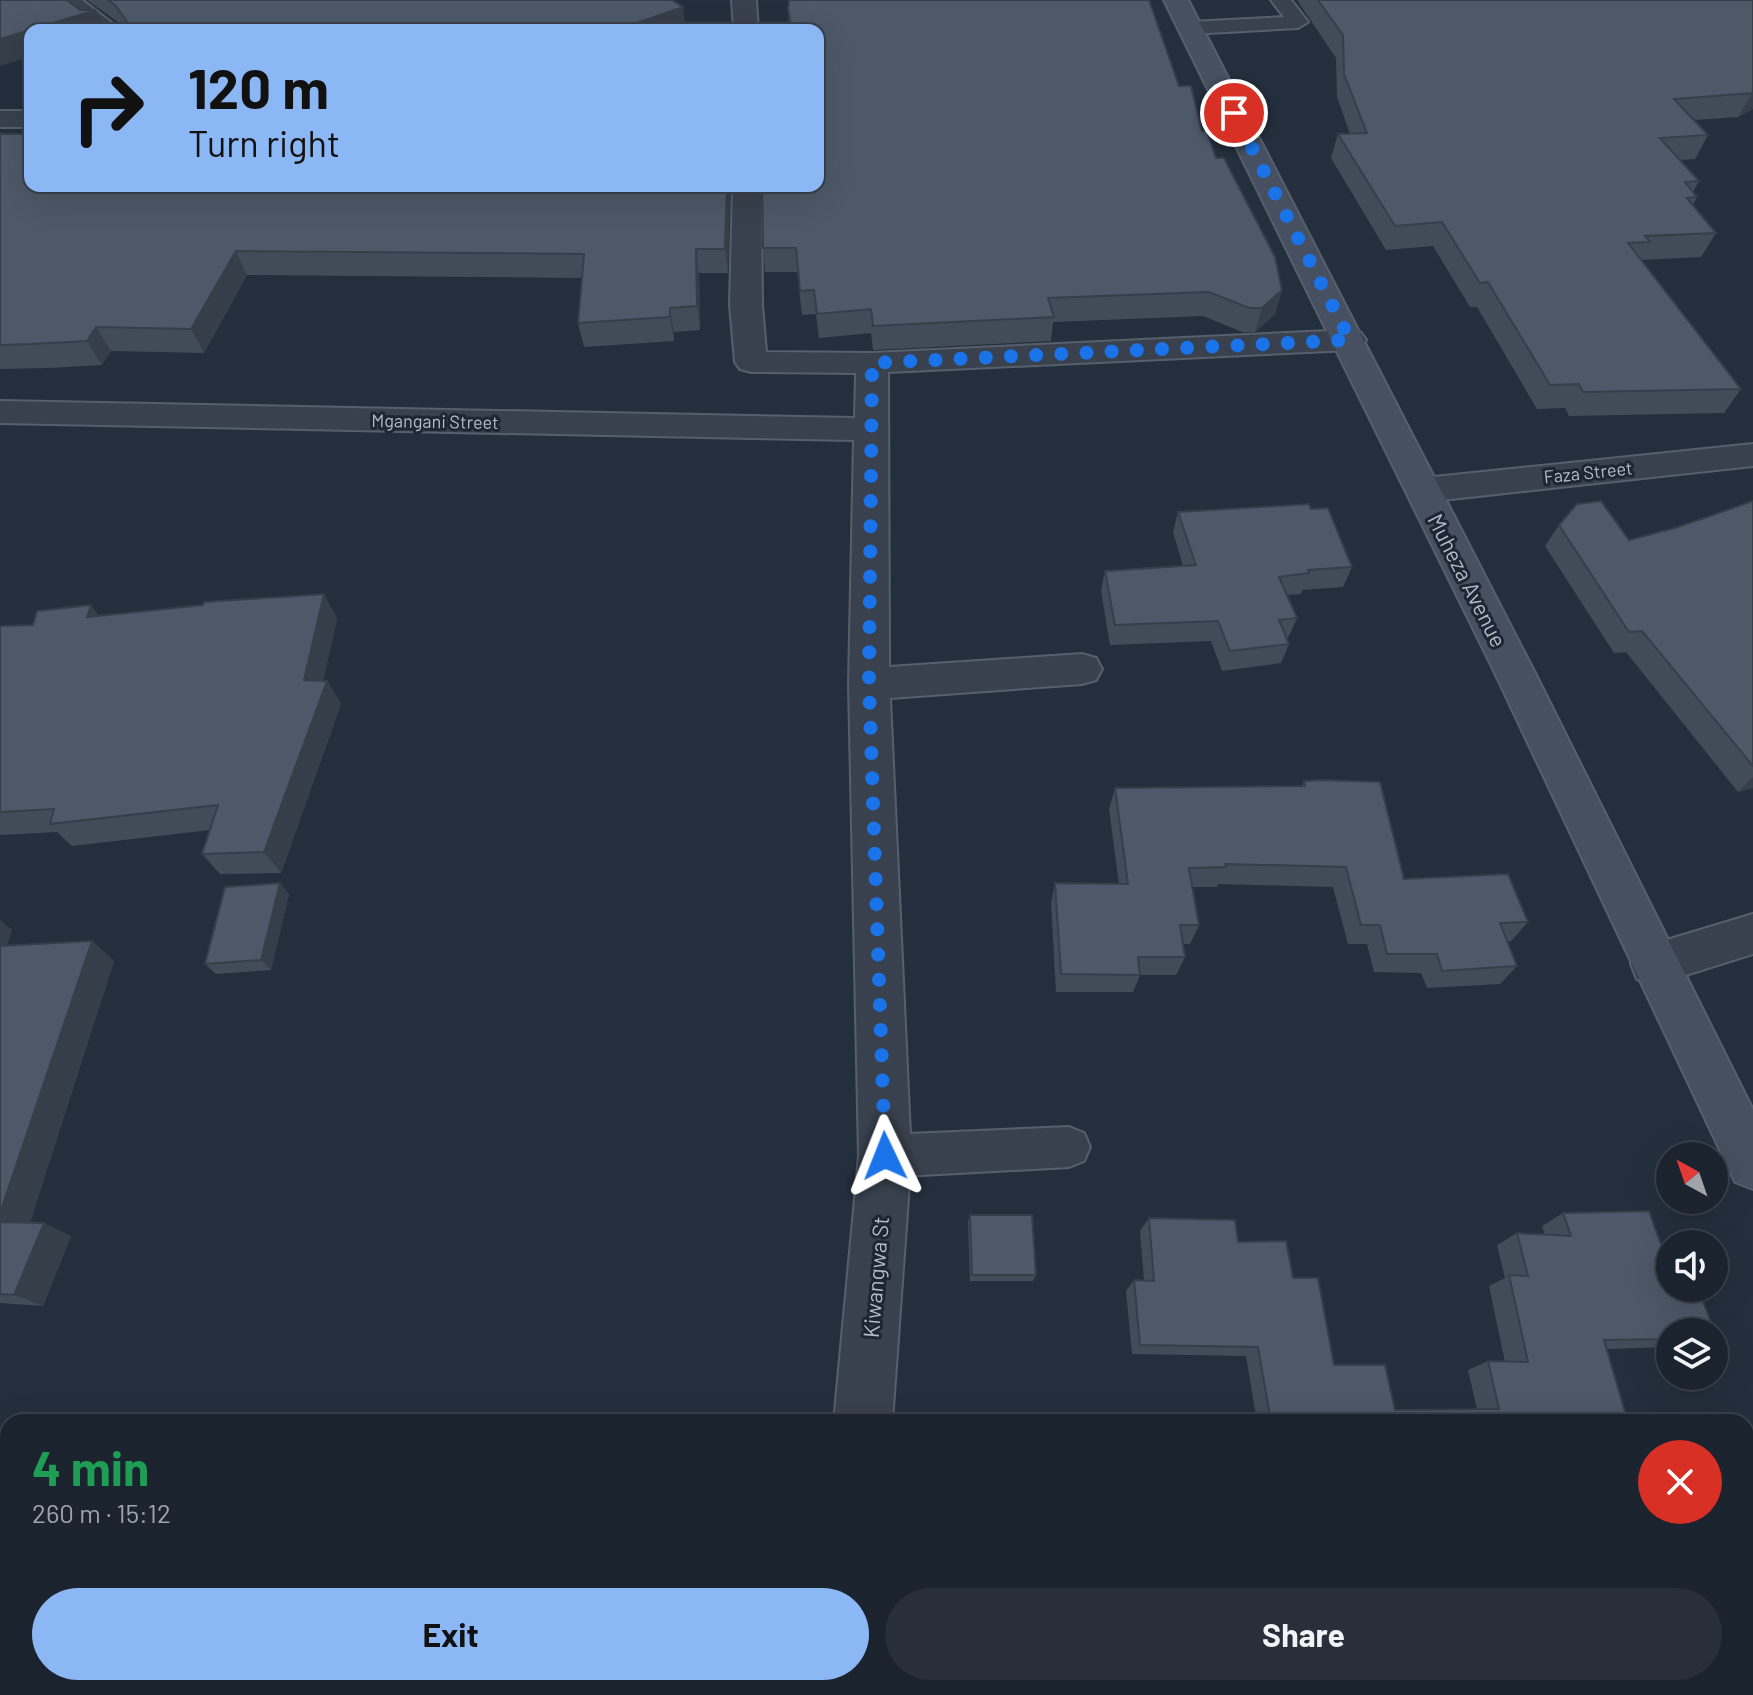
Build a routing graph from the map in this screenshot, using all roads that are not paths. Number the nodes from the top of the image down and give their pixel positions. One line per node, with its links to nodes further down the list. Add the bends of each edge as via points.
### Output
1 (66, 0): 5 (street)
2 (744, 0): 6 (street)
3 (1281, 0): 4 (lane, via 1298,22)
4 (1183, 14): 10 (street, Muheza Avenue)
5 (100, 24)
6 (746, 24)
7 (0, 119): 8 (street)
8 (24, 119)
9 (747, 192): 11 (street, via 751,362)
10 (1350, 340): 11 (street); 15 (street, Muheza Avenue)
11 (872, 363): 13 (street, Kiwangwa St)
12 (0, 412): 13 (street, Mgangani Street)
13 (870, 429): 17 (street, Kiwangwa St)
14 (1753, 455): 15 (street, Faza Street)
15 (1424, 490): 19 (street, Muheza Avenue)
16 (1082, 669): 17 (street)
17 (869, 684): 21 (street, Kiwangwa St)
18 (1753, 934): 19 (street)
19 (1654, 964): 22 (street, Muheza Avenue)
20 (1069, 1147): 21 (lane)
21 (885, 1156): 23 (street, Kiwangwa St)
22 (1753, 1164)
23 (864, 1414)

